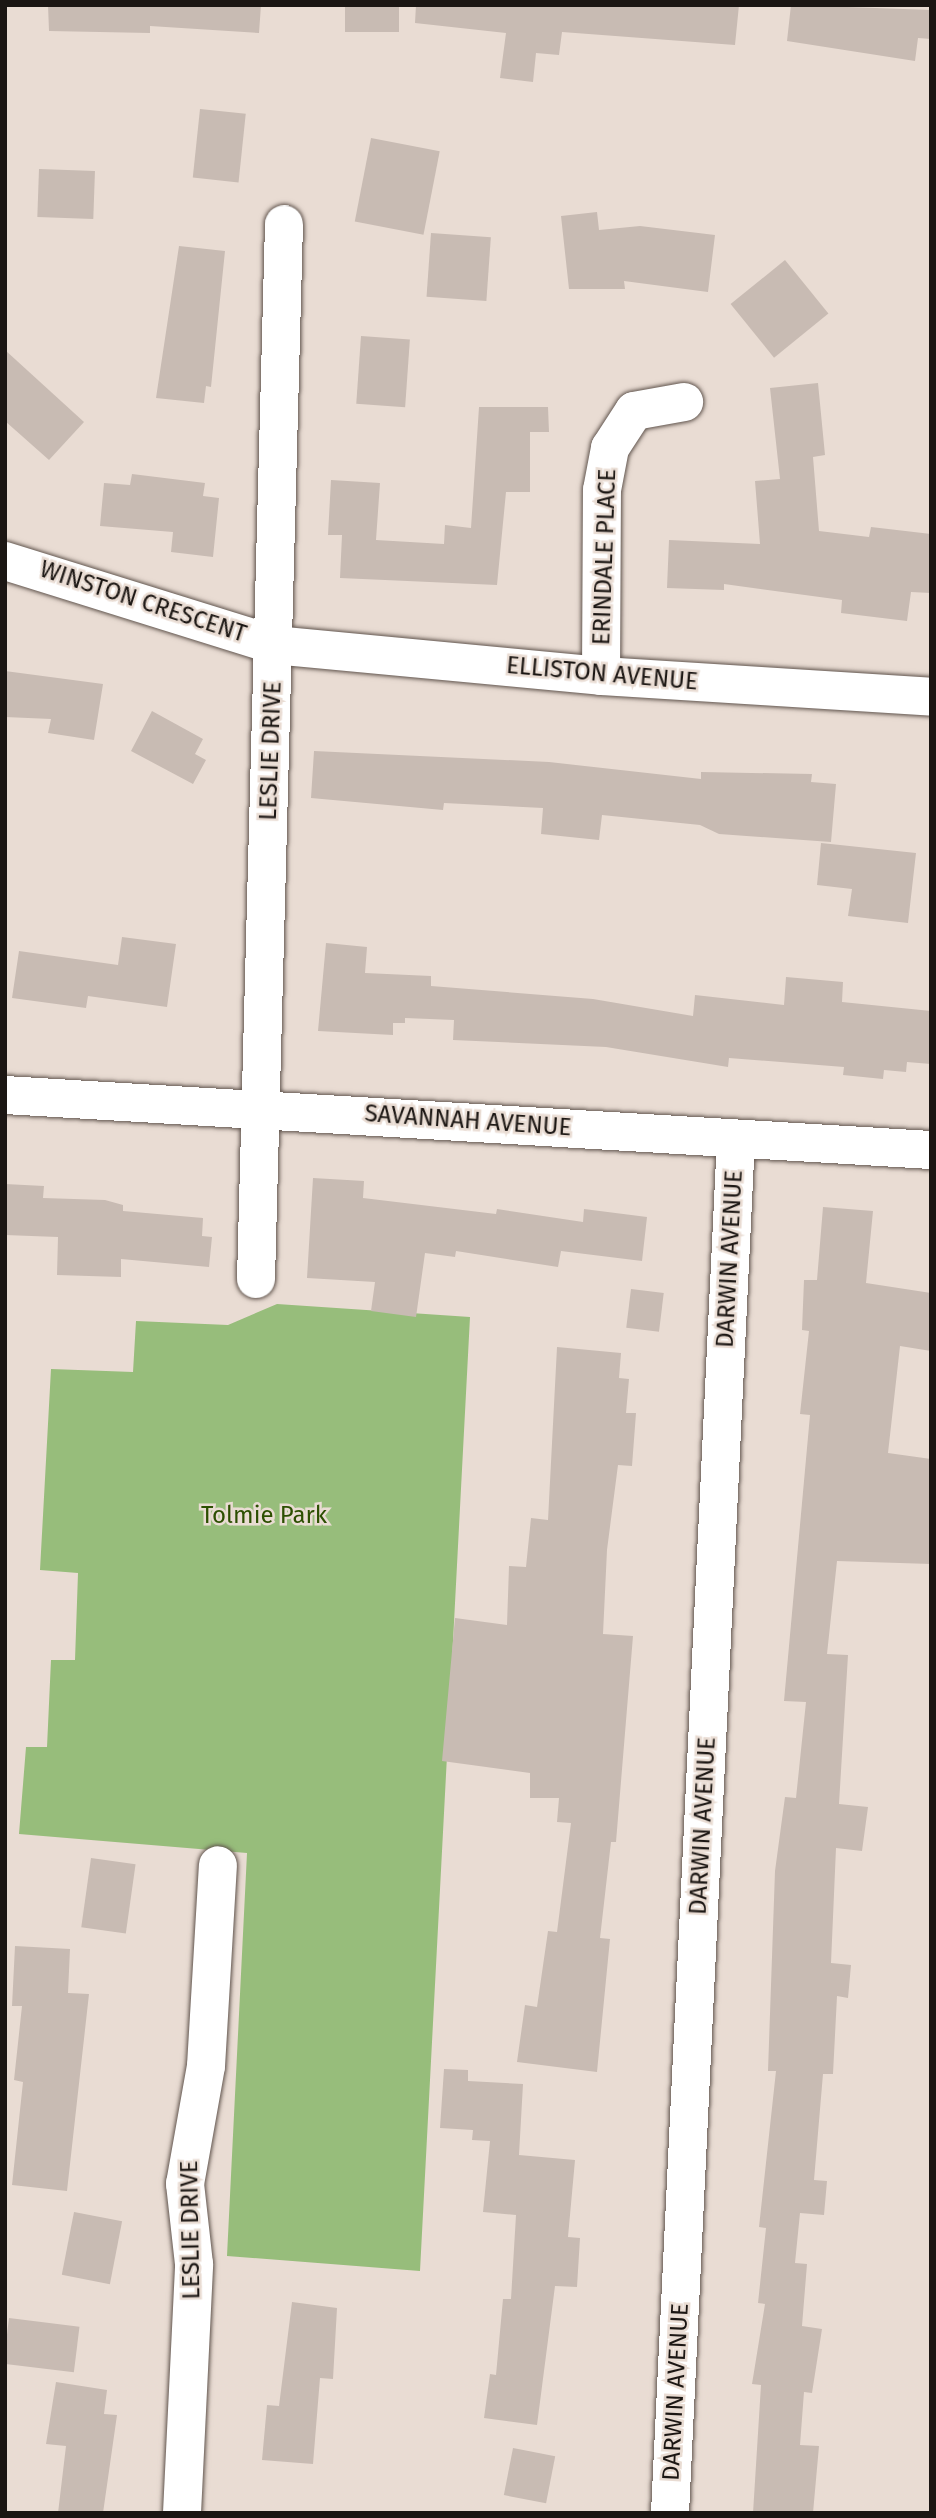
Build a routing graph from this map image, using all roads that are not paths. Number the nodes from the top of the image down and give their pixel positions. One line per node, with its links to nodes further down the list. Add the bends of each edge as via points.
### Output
1 (284, 224): 4 (street, LESLIE DRIVE)
2 (684, 402): 5 (street, ERINDALE PLACE, via 634,411 610,448 602,490)
3 (7, 557): 4 (street, WINSTON CRESCENT)
4 (274, 645): 5 (street, ELLISTON AVENUE); 8 (street, LESLIE DRIVE)
5 (601, 676): 6 (street, ELLISTON AVENUE)
6 (931, 697)
7 (5, 1095): 8 (street, SAVANNAH AVENUE)
8 (260, 1108): 9 (street, SAVANNAH AVENUE); 11 (street, LESLIE DRIVE)
9 (736, 1139): 10 (street, SAVANNAH AVENUE); 14 (street, DARWIN AVENUE)
10 (931, 1150)
11 (256, 1279)
12 (218, 1866): 13 (street, LESLIE DRIVE, via 205,2066 185,2184 194,2264)
13 (182, 2513)
14 (670, 2513)

